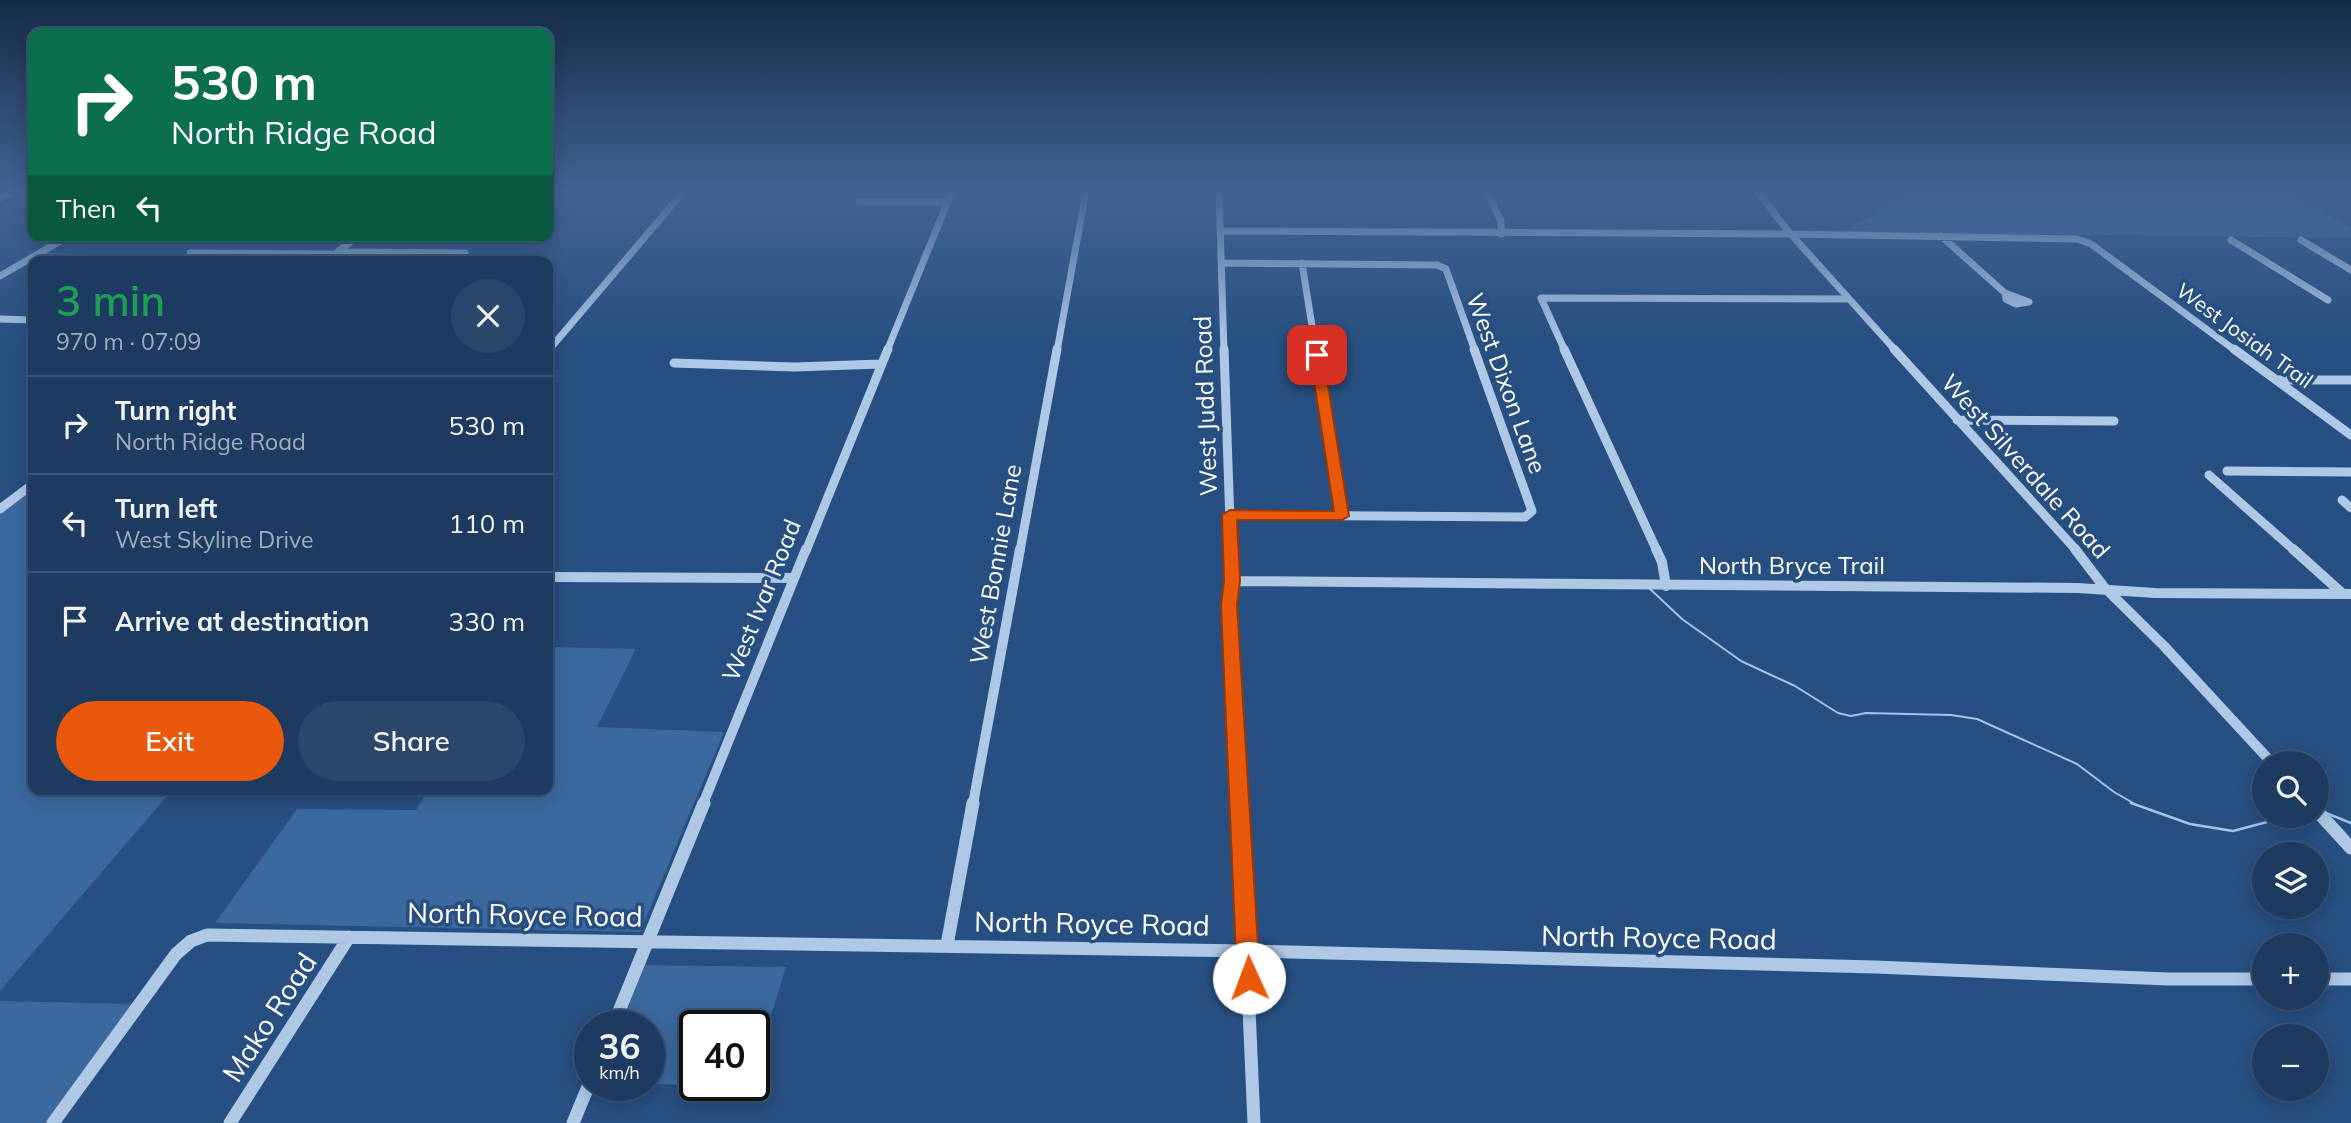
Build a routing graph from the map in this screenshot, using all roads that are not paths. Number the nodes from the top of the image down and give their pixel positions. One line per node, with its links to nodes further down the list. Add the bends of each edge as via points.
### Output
1 (56, 243): 15 (street)
2 (348, 243): 13 (street)
3 (639, 243): 27 (street)
4 (930, 243): 29 (street, West Ivar Road)
5 (1076, 243): 55 (street, West Bonnie Lane)
6 (1221, 243): 18 (street, West Judd Road)
7 (1799, 243): 23 (street, West Silverdale Road)
8 (1949, 243): 22 (street)
9 (2087, 243): 30 (street, West Josiah Trail)
10 (2237, 243): 24 (street)
11 (2307, 243): 20 (street)
12 (190, 253): 13 (street)
13 (336, 253): 14 (street); 16 (street)
14 (466, 253)
15 (35, 256)
16 (332, 256)
17 (28, 260): 21 (street)
18 (1222, 263): 19 (street); 42 (street, West Judd Road)
19 (1302, 263): 43 (street); 43 (street, West Dixon Lane, via 1446,269 1532,511 1525,517)
20 (2351, 270)
21 (0, 276)
22 (2005, 293)
23 (1849, 299): 32 (street, West Silverdale Road); 47 (street, via 1541,298 1662,562)
24 (2328, 300)
25 (0, 319): 26 (street)
26 (28, 320)
27 (553, 345)
28 (674, 363): 29 (street)
29 (881, 364): 45 (street, West Ivar Road)
30 (2276, 380): 31 (street); 34 (street, West Josiah Trail)
31 (2351, 380)
32 (1957, 420): 33 (street); 48 (street, West Silverdale Road)
33 (2114, 421)
34 (2351, 435)
35 (2227, 471): 36 (street)
36 (2351, 472)
37 (2209, 475): 49 (street)
38 (28, 488): 41 (street)
39 (2342, 500): 40 (street)
40 (2351, 508)
41 (0, 509)
42 (1230, 515): 43 (street); 46 (street, West Judd Road)
43 (1342, 516)
44 (553, 577): 45 (street)
45 (794, 578): 54 (street, West Ivar Road)
46 (1232, 581): 47 (street, North Bryce Trail); 56 (street, West Judd Road, via 1229,605)
47 (1666, 586): 48 (street, North Bryce Trail)
48 (2108, 590): 49 (street, North Bryce Trail); 50 (street, West Silverdale Road)
49 (2347, 594)
50 (2261, 751)
51 (2329, 824): 52 (street)
52 (2351, 848)
53 (349, 937): 54 (street, North Royce Road); 62 (street, North Royce Road, via 206,935 191,941 176,954); 63 (street, Mako Road)
54 (648, 940): 55 (street, North Royce Road); 60 (street, West Ivar Road)
55 (947, 945): 56 (street, North Royce Road)
56 (1248, 951): 57 (street, North Royce Road); 65 (street, West Judd Road)
57 (2252, 979)
58 (2329, 979): 59 (street)
59 (2351, 979)
60 (620, 1010)
61 (582, 1101): 64 (street)
62 (52, 1123)
63 (230, 1123)
64 (573, 1123)
65 (1254, 1123)

